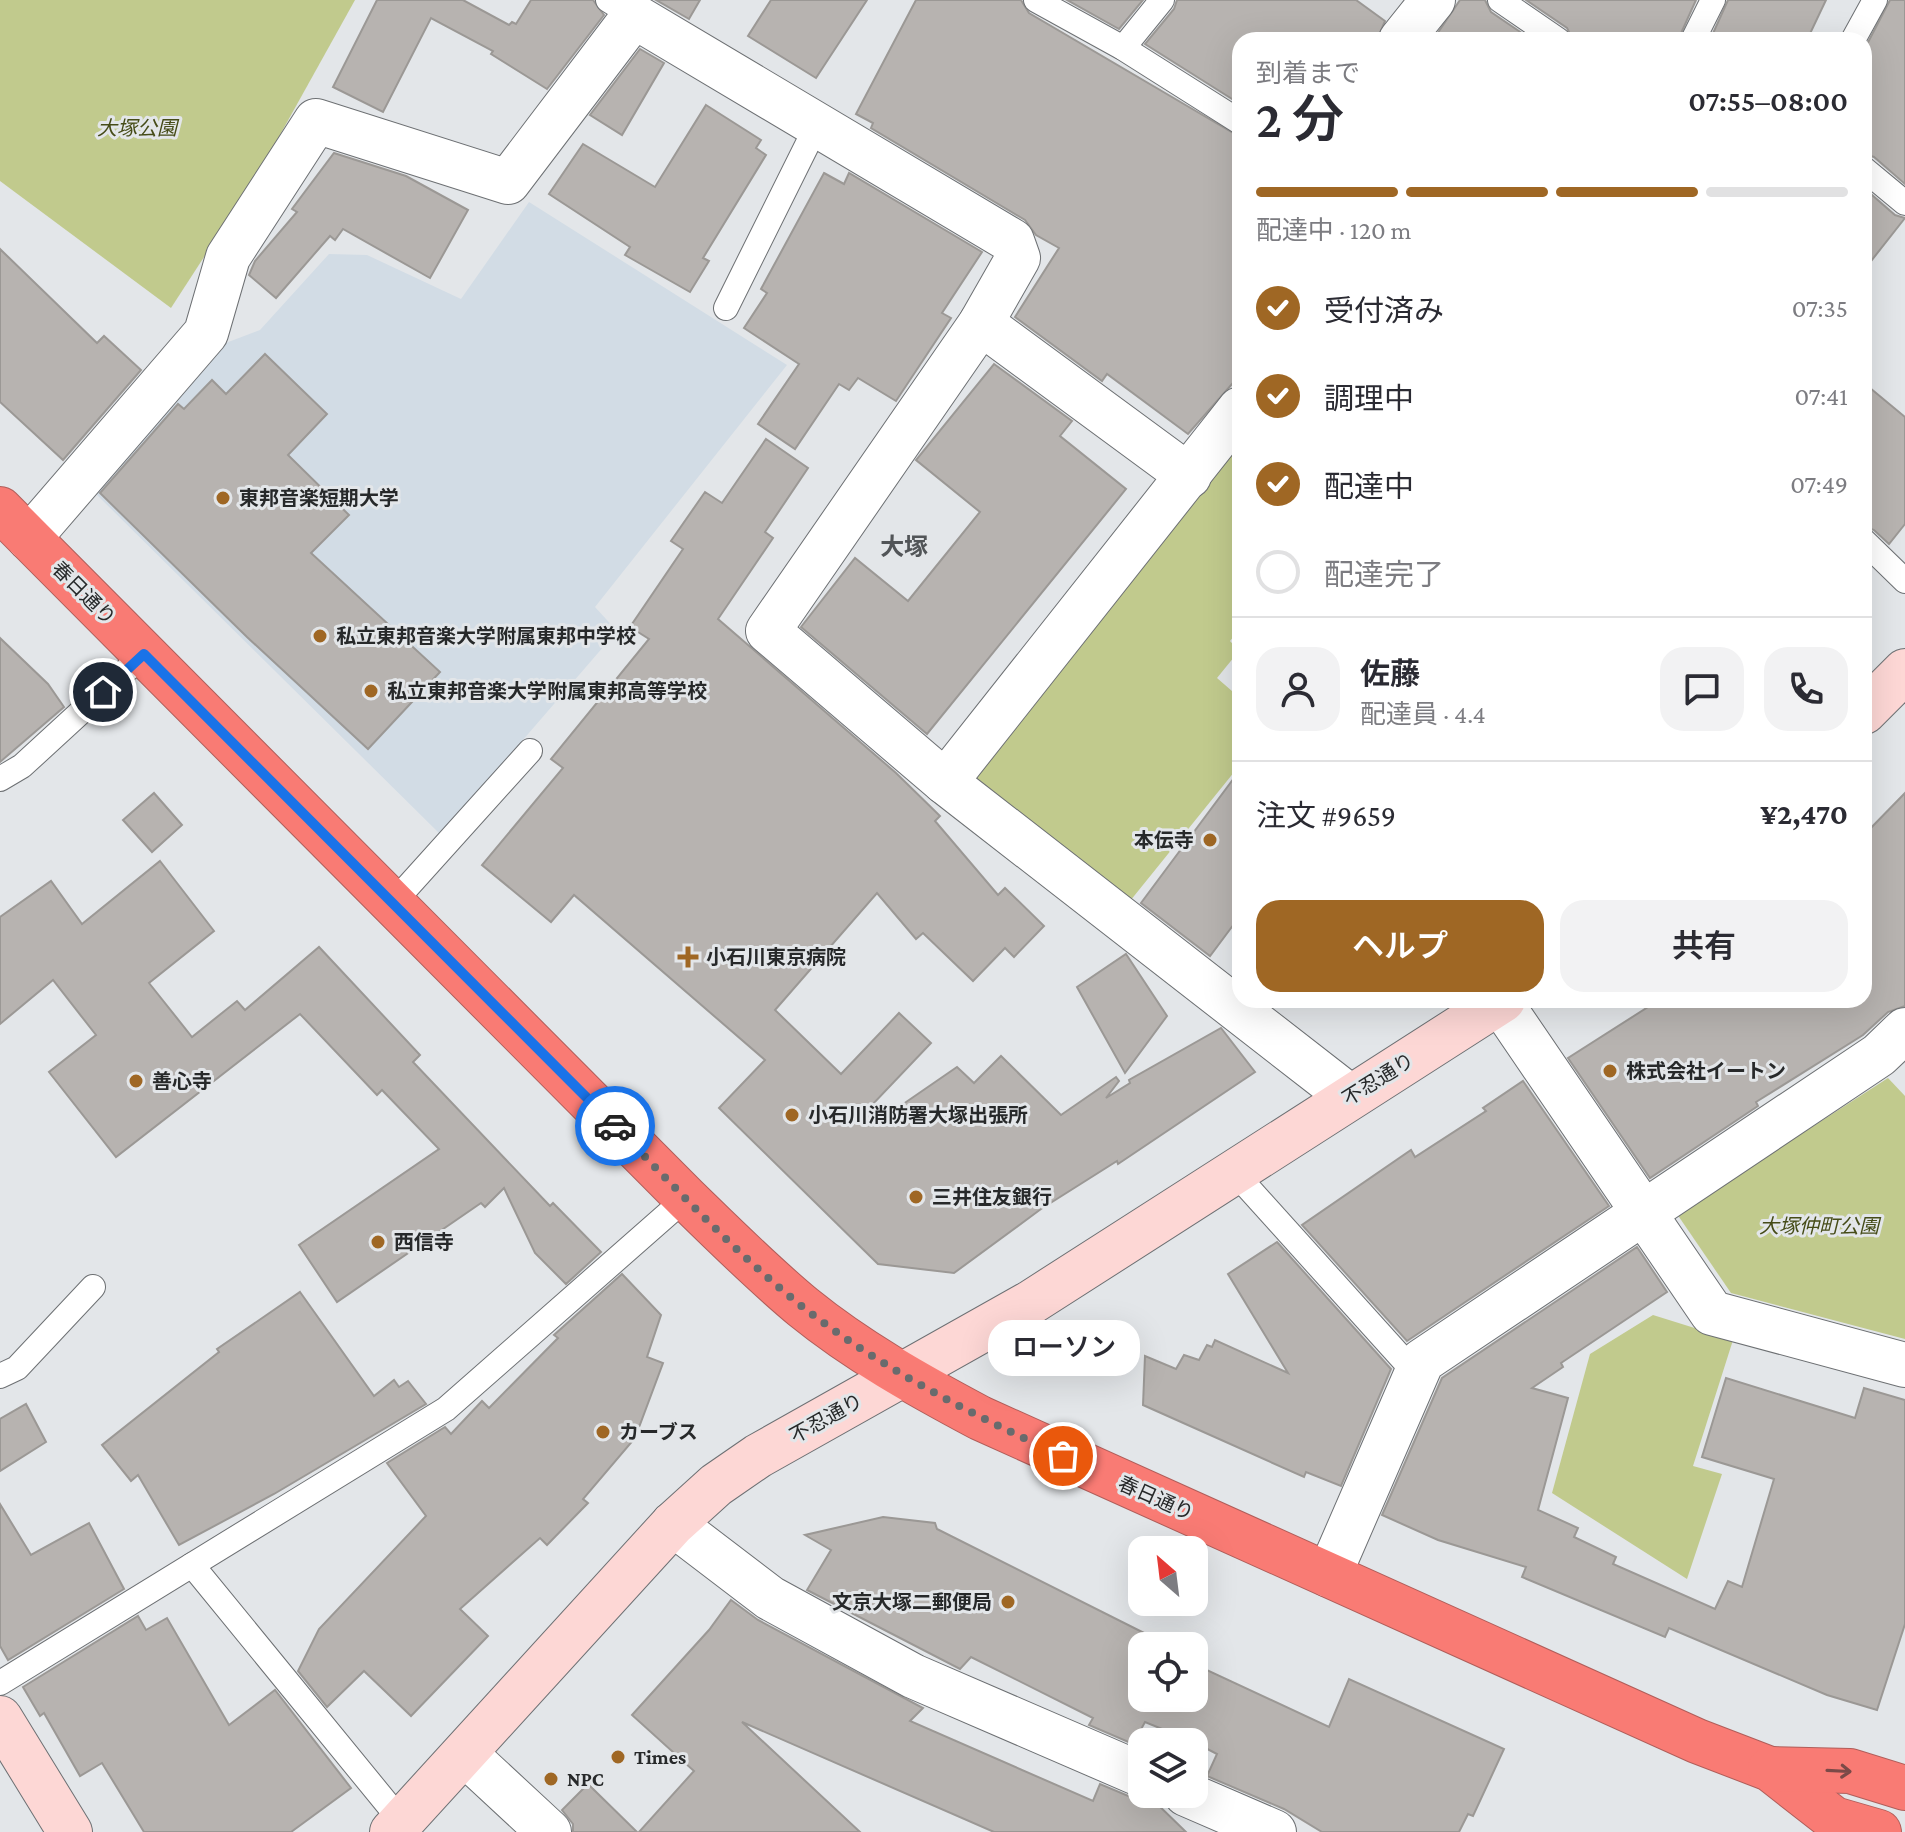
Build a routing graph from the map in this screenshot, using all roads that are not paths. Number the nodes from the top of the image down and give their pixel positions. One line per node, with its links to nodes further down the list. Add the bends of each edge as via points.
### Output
1 (1036, 0): 12 (lane)
2 (1162, 0): 12 (lane)
3 (1433, 0): 8 (street)
4 (1500, 0): 9 (lane)
5 (1713, 0): 10 (lane)
6 (1875, 0): 11 (lane)
7 (621, 8): 14 (street); 21 (street, via 508,182 316,121 228,257 206,333)
8 (1407, 32)
9 (1546, 32)
10 (1697, 32)
11 (1857, 32)
12 (1123, 48): 13 (lane)
13 (1232, 117)
14 (817, 125): 17 (lane); 18 (street, via 1012,241 1018,258)
15 (1872, 176): 16 (lane)
16 (1905, 203)
17 (726, 308)
18 (981, 323): 20 (street); 29 (street, via 768,631)
19 (1232, 420): 20 (street)
20 (1189, 476): 29 (street)
21 (15, 524): 24 (highway, 春日通り)
22 (1872, 549): 23 (lane)
23 (1905, 581)
24 (144, 654): 28 (lane, via 22,766); 30 (highway, 春日通り)
25 (1905, 671): 26 (main road)
26 (1872, 704)
27 (530, 751): 30 (lane)
28 (0, 779)
29 (945, 782): 31 (street)
30 (393, 903): 38 (highway, 春日通り)
31 (1232, 1005)
32 (1236, 1008): 36 (street)
33 (1491, 1008): 36 (main road, 不忍通り)
34 (1507, 1008): 39 (street)
35 (1905, 1030): 39 (street, via 1879,1055)
36 (1350, 1097): 37 (main road, 不忍通り)
37 (1234, 1172): 42 (lane); 44 (main road, 不忍通り, via 1030,1303)
38 (686, 1198): 44 (highway, 春日通り, via 802,1306); 46 (lane, via 446,1409)
39 (1644, 1210): 41 (street, via 1712,1313); 42 (street, via 1422,1361)
40 (93, 1287): 43 (lane, via 17,1368)
41 (1905, 1365)
42 (1417, 1375): 47 (street)
43 (0, 1376)
44 (902, 1376): 45 (main road, 不忍通り, via 758,1456); 47 (highway, 春日通り, via 980,1418)
45 (673, 1524): 50 (main road, 不忍通り); 51 (street, via 770,1598 913,1676)
46 (192, 1565): 48 (lane); 56 (lane)
47 (1329, 1575): 52 (highway, 春日通り)
48 (0, 1683)
49 (0, 1718): 58 (main road)
50 (466, 1755): 56 (main road, 不忍通り); 59 (street)
51 (1128, 1769)
52 (1770, 1769): 53 (highway, 春日通り, one-way to 53, via 1850,1771); 55 (highway, 春日通り)
53 (1905, 1788)
54 (1208, 1804): 57 (street)
55 (1832, 1826): 60 (highway, 春日通り)
56 (397, 1827)
57 (1260, 1829)
58 (70, 1832)
59 (549, 1832)
60 (1879, 1832)

